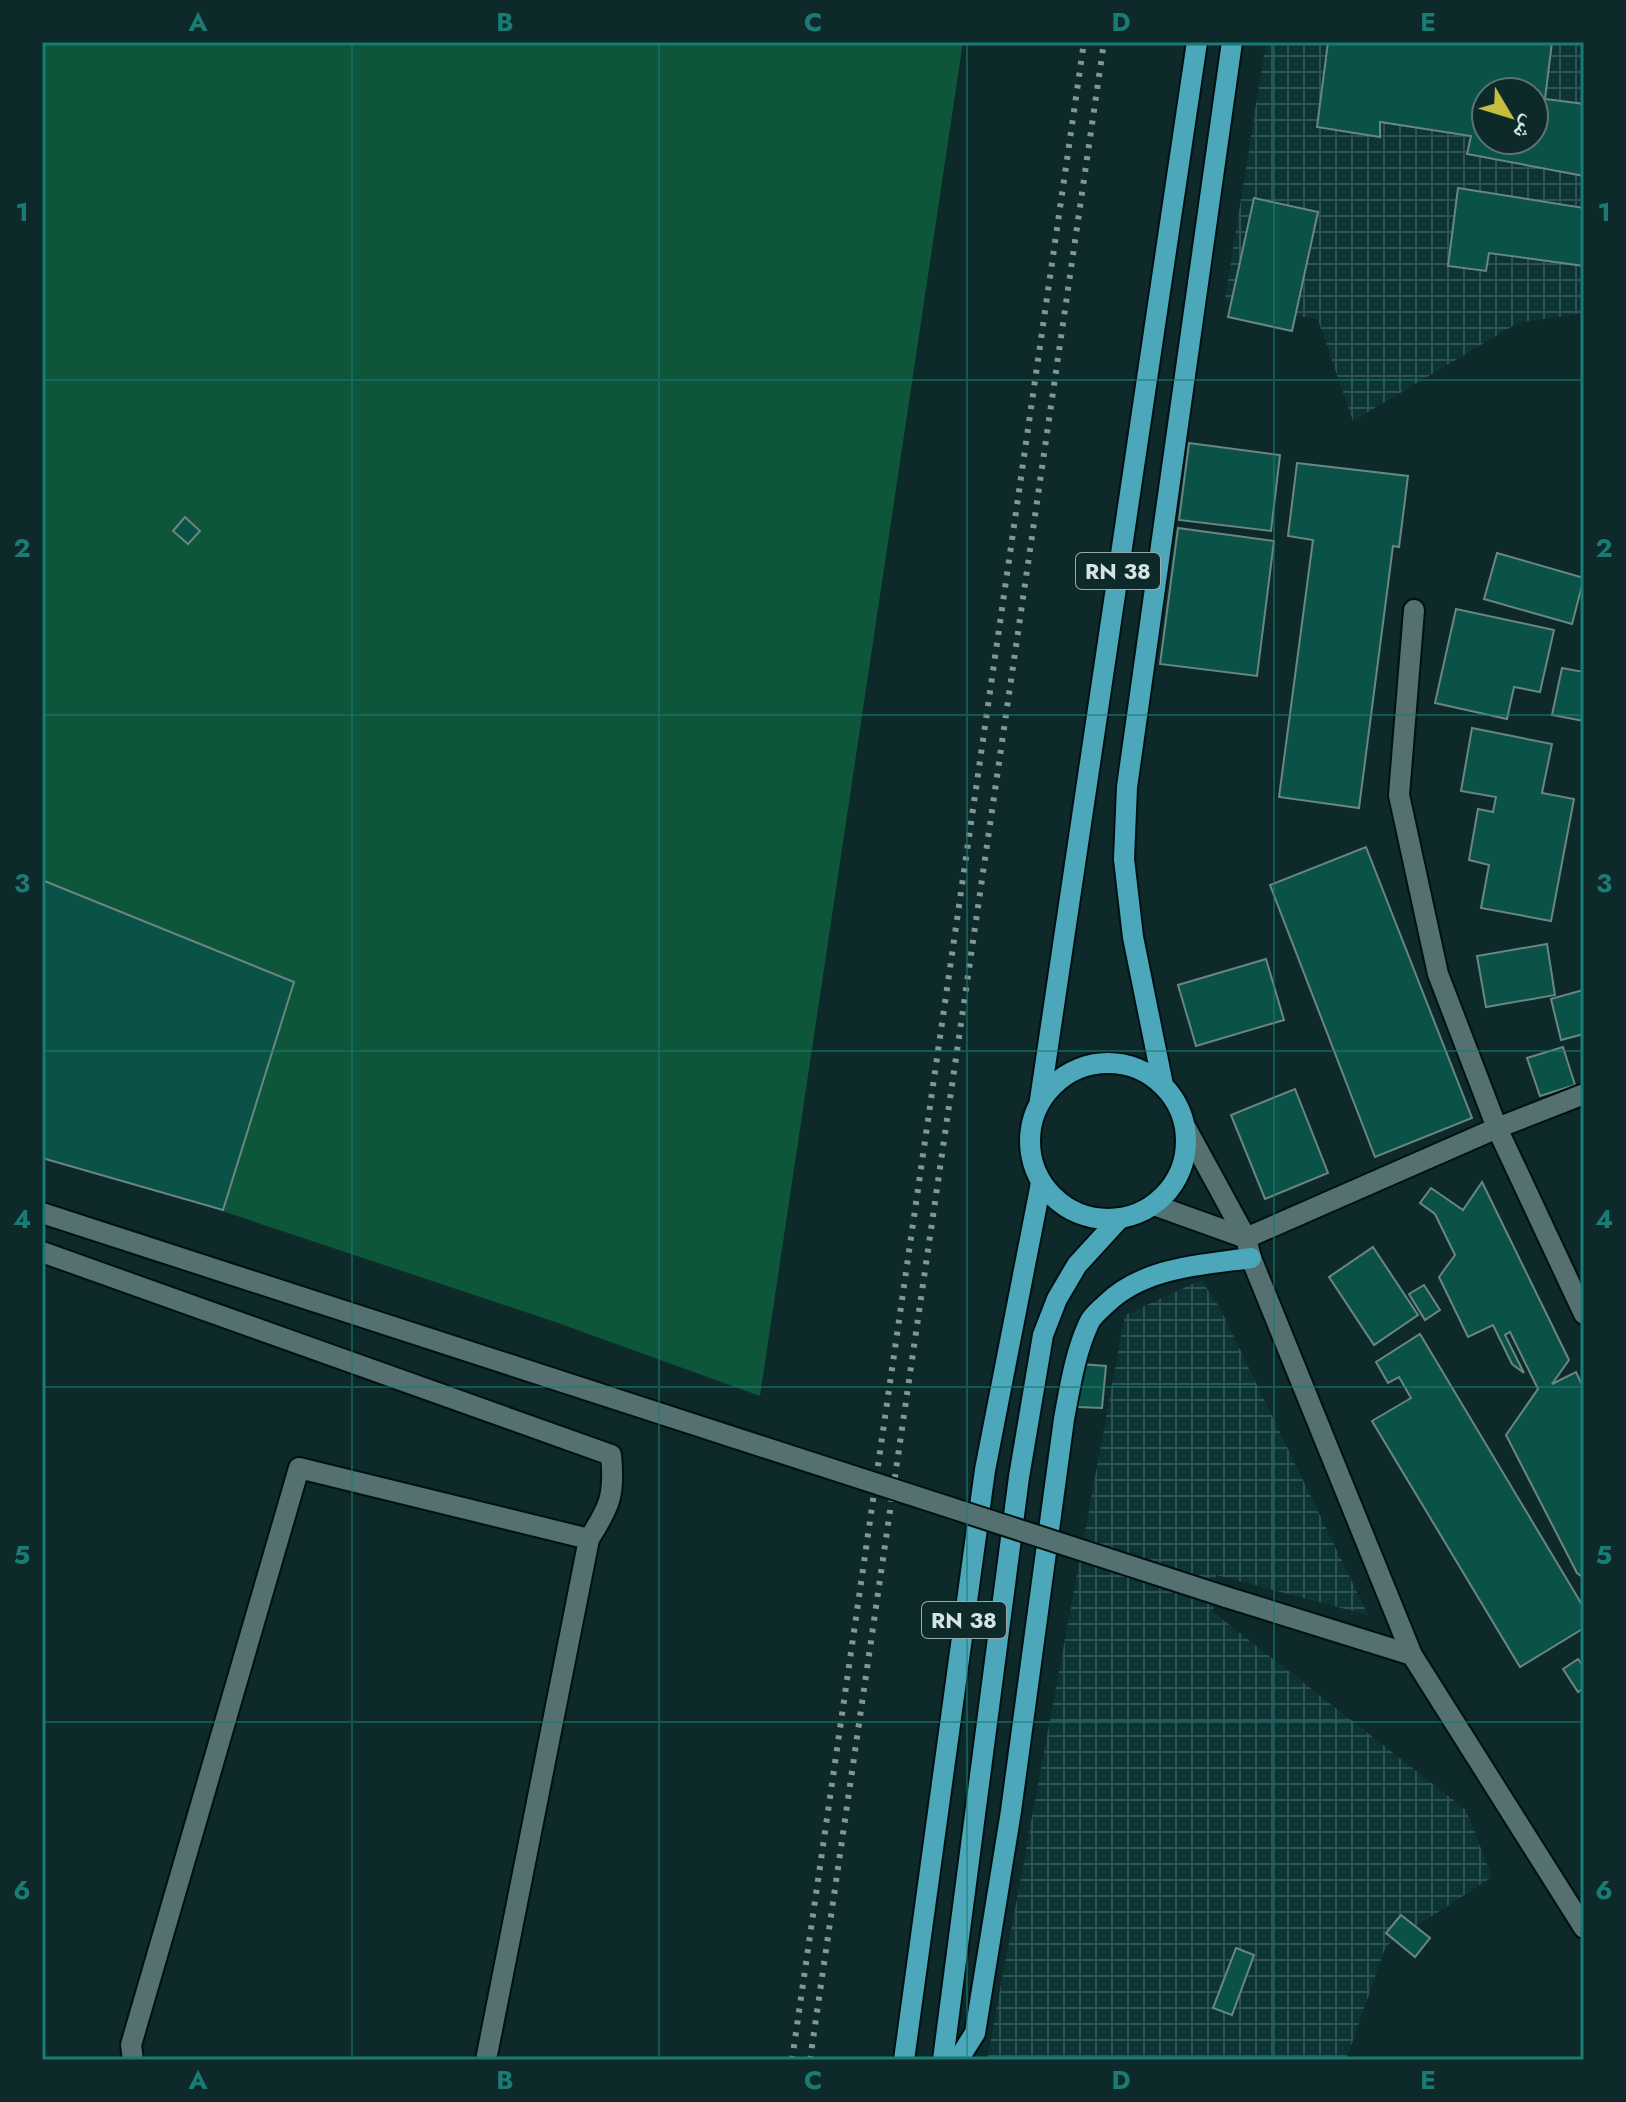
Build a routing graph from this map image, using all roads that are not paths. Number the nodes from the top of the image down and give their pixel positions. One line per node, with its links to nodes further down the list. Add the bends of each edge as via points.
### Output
1 (1197, 42): 3 (main road, RN 38)
2 (1232, 42): 4 (main road, RN 38)
3 (1182, 139): 4 (main road); 8 (main road, RN 38)
4 (1217, 144): 6 (main road, RN 38, via 1127,787 1124,859 1133,937)
5 (1414, 610): 10 (main road, via 1399,795 1438,974)
6 (1163, 1085): 8 (main road, via 1140,1069 1113,1062 1084,1066 1059,1079); 9 (main road, RN 38)
7 (1584, 1094): 10 (main road)
8 (1040, 1100): 11 (main road, RN 38, via 1029,1142)
9 (1186, 1128): 12 (main road, via 1180,1170); 15 (main road)
10 (1497, 1128): 15 (main road); 17 (main road)
11 (1041, 1183): 14 (main road, RN 38, via 1078,1214); 23 (main road, RN 38, via 985,1470)
12 (1154, 1205): 14 (main road, RN 38); 15 (main road)
13 (42, 1213): 19 (main road, bridge)
14 (1120, 1218): 24 (main road, RN 38, via 1077,1265 1043,1335 1017,1492)
15 (1249, 1248): 19 (main road); 25 (main road, via 1146,1277 1090,1320 1064,1419 983,1989 975,2033)
16 (42, 1252): 18 (main road, via 611,1455 614,1486)
17 (1584, 1314)
18 (589, 1539): 21 (main road, via 299,1468 131,2045); 22 (main road)
19 (1412, 1655): 20 (main road)
20 (1583, 1926)
21 (133, 2060)
22 (486, 2060)
23 (904, 2060)
24 (943, 2060)
25 (958, 2060)

